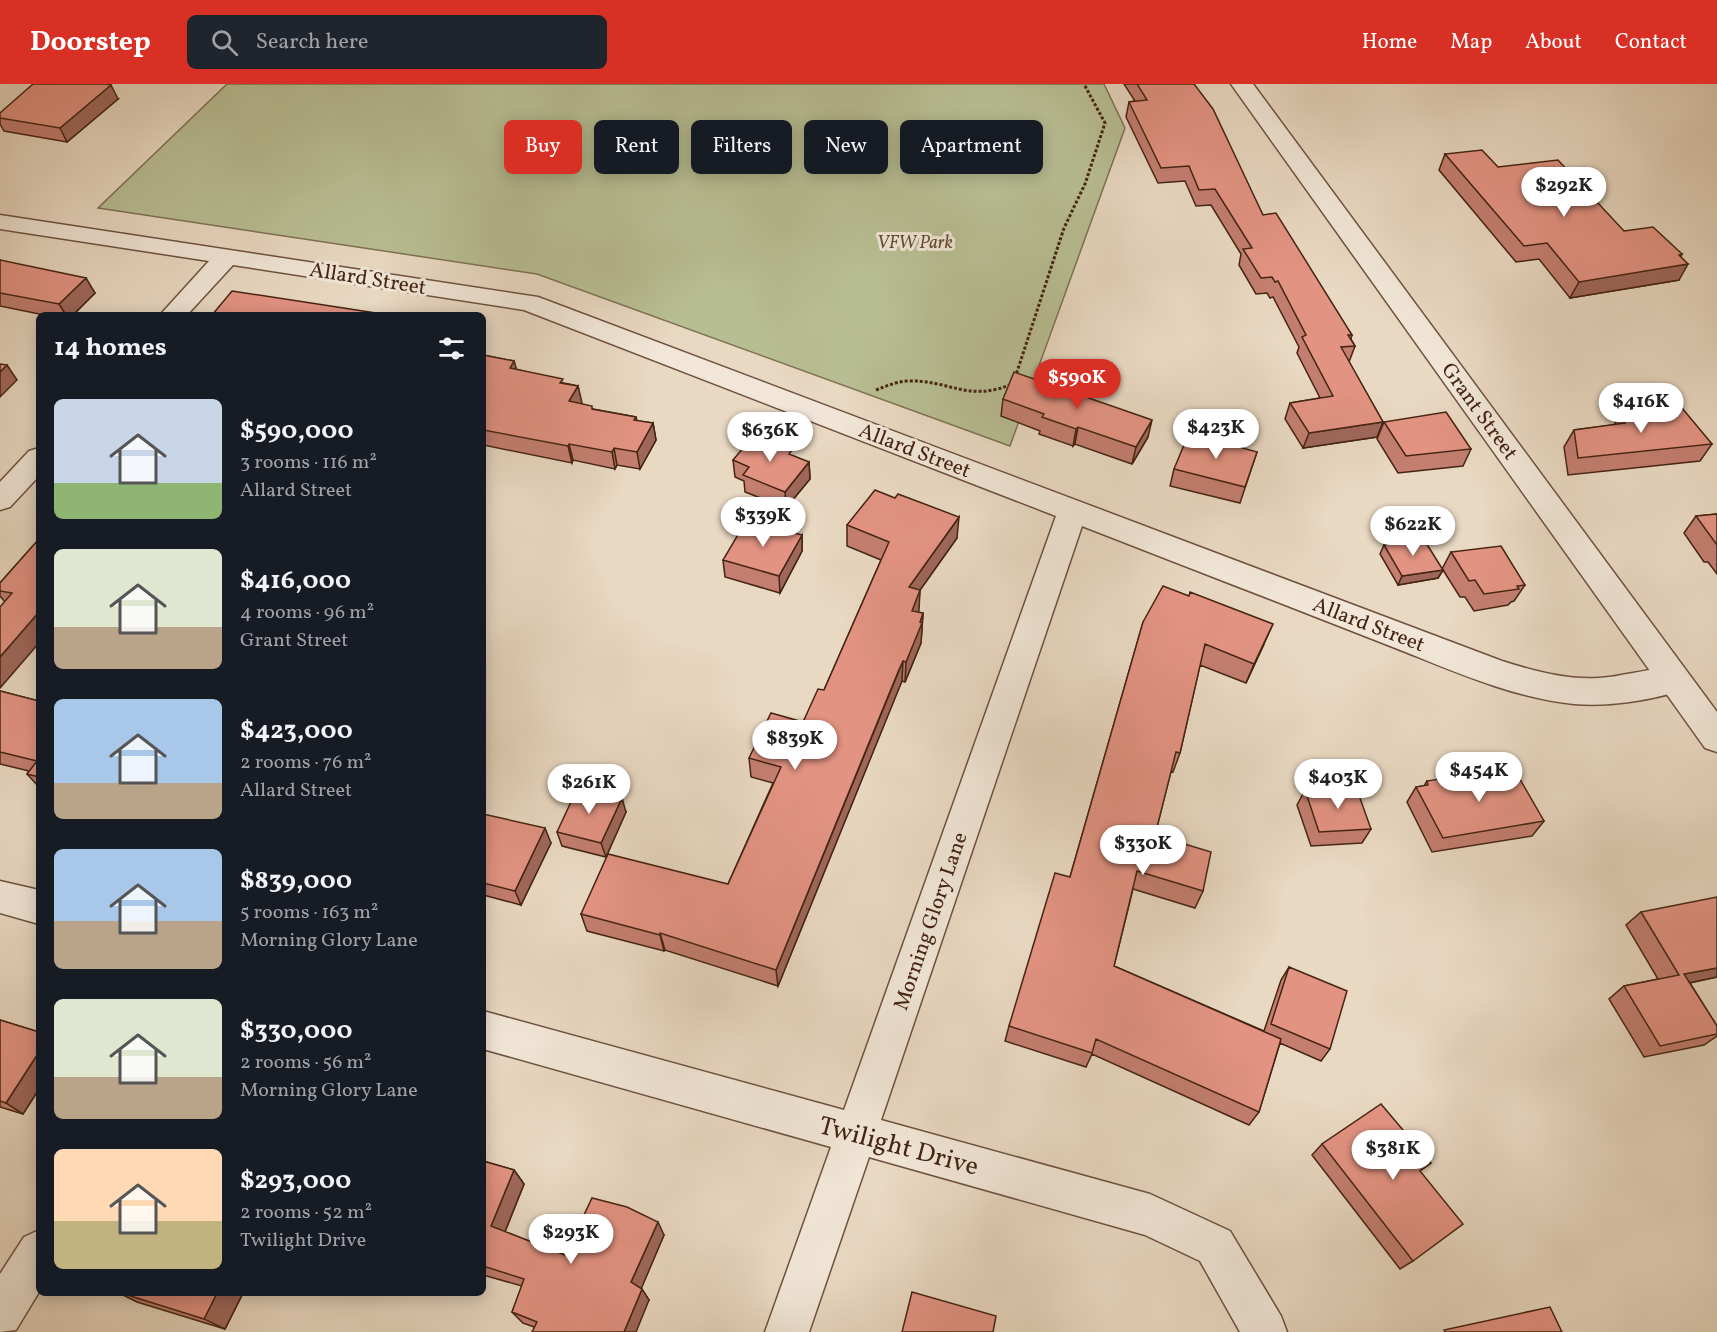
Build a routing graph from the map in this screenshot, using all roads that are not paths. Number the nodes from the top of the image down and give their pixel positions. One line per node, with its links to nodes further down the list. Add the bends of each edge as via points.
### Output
1 (1242, 84): 8 (street, Grant Street)
2 (0, 222): 3 (street, Allard Street)
3 (227, 257): 4 (street); 7 (street, Allard Street, via 530,303)
4 (176, 312)
5 (36, 461): 6 (street)
6 (0, 500)
7 (1073, 511): 8 (street, Allard Street, via 1531,683 1575,691); 13 (street, Morning Glory Lane)
8 (1675, 680): 9 (street, Grant Street)
9 (1717, 738)
10 (0, 897): 11 (street)
11 (36, 907)
12 (486, 1031): 13 (street, Twilight Drive)
13 (856, 1133): 16 (street, Morning Glory Lane); 17 (street, Twilight Drive, via 1150,1215 1215,1246)
14 (36, 1257): 15 (street)
15 (0, 1314)
16 (787, 1332)
17 (1265, 1332)

